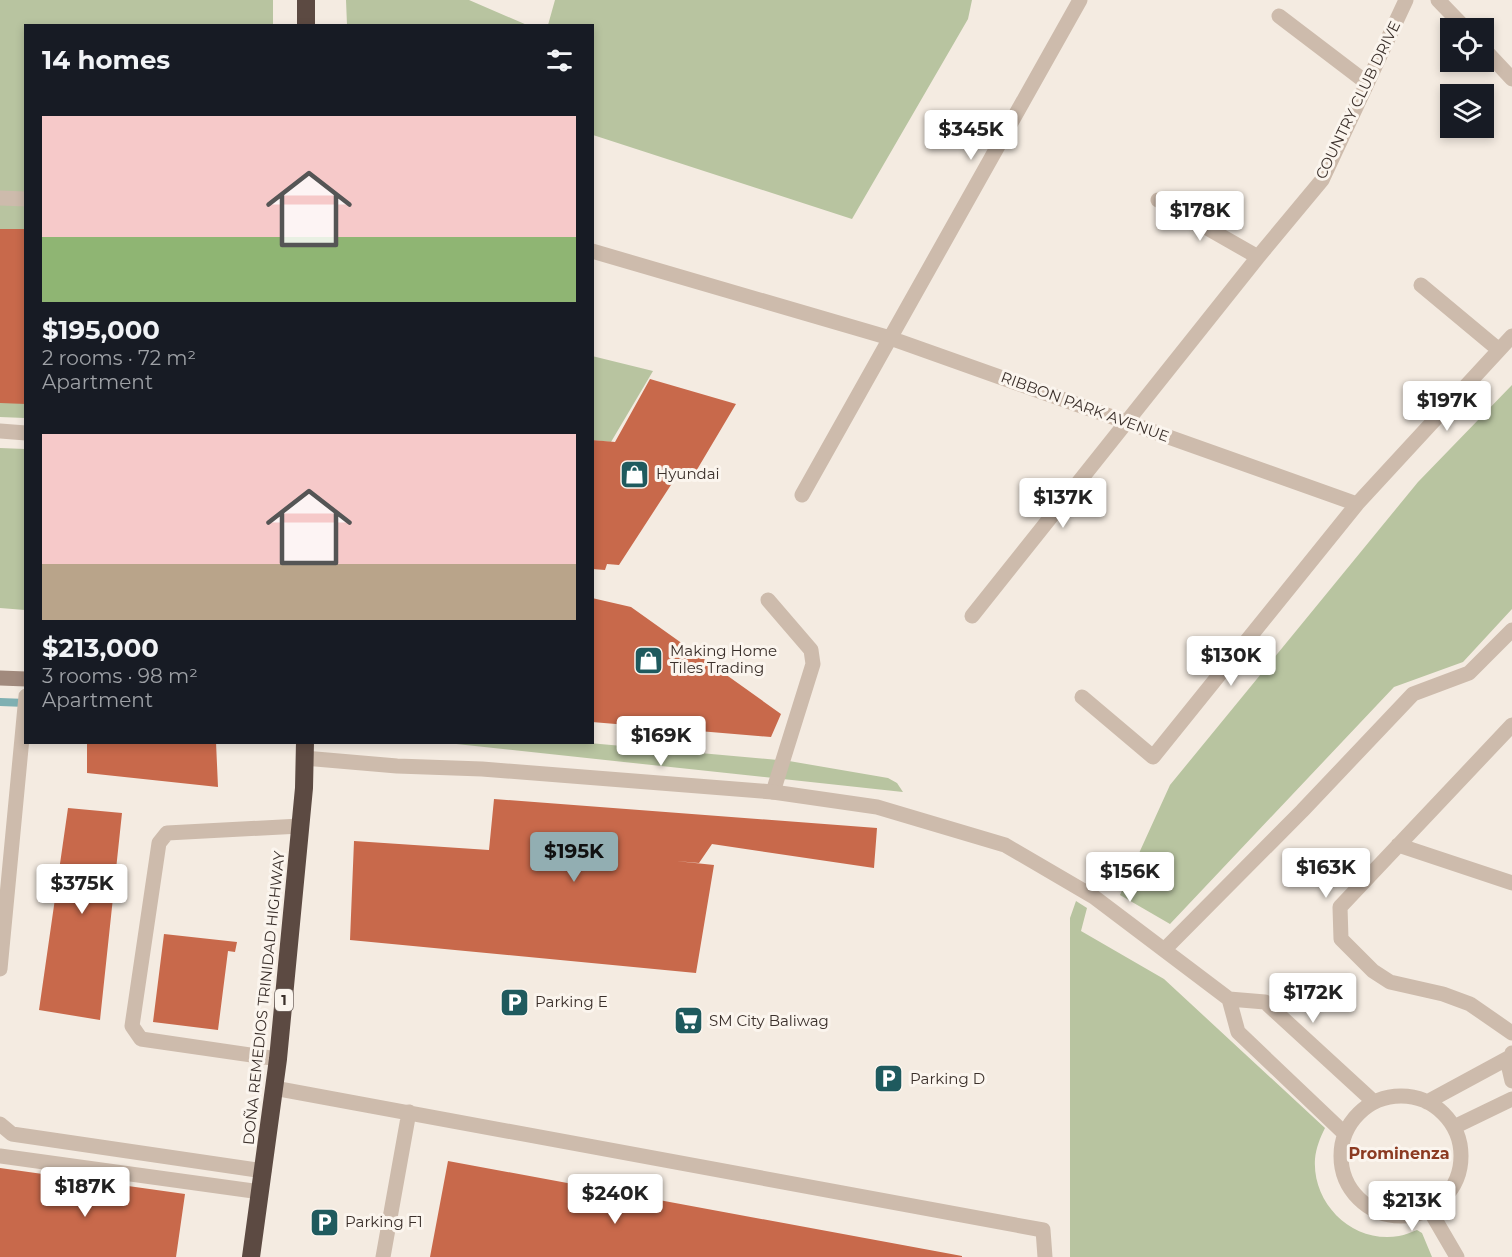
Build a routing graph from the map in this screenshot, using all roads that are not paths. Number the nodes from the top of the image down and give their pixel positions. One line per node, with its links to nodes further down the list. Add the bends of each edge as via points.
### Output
1 (306, 0): 7 (highway)
2 (1080, 0): 18 (street)
3 (1406, 0): 10 (street, COUNTRY CLUB DRIVE)
4 (1438, 0): 6 (street)
5 (1280, 16): 10 (street)
6 (1455, 18)
7 (306, 24)
8 (1494, 60): 9 (street)
9 (1512, 80)
10 (1367, 83): 15 (street, COUNTRY CLUB DRIVE, via 1322,180)
11 (0, 198): 12 (street)
12 (24, 199)
13 (1158, 200): 15 (street)
14 (594, 252): 18 (street, RIBBON PARK AVENUE)
15 (1258, 256): 20 (street, COUNTRY CLUB DRIVE)
16 (1421, 285): 19 (street)
17 (1512, 336): 19 (street)
18 (890, 338): 20 (street, RIBBON PARK AVENUE); 23 (street)
19 (1499, 350): 24 (street)
20 (1128, 422): 24 (street, RIBBON PARK AVENUE); 26 (street, COUNTRY CLUB DRIVE)
21 (0, 431): 22 (street)
22 (24, 432)
23 (802, 495)
24 (1358, 504): 30 (street, via 1153,757)
25 (768, 600): 35 (street, via 812,650 813,664)
26 (972, 616)
27 (1512, 630): 39 (street, via 1469,673 1413,694)
28 (0, 678): 29 (street)
29 (24, 687)
30 (1082, 697)
31 (24, 703): 40 (street)
32 (1512, 724): 33 (street)
33 (1505, 742): 37 (street)
34 (304, 750): 35 (street, via 397,766); 36 (highway, DOÑA REMEDIOS TRINIDAD HIGHWAY / 1)
35 (773, 792): 39 (street, via 877,807 1005,845 1094,897)
36 (300, 826): 44 (highway, DOÑA REMEDIOS TRINIDAD HIGHWAY / 1); 44 (street, via 168,833 163,837 132,1026 141,1039)
37 (1398, 845): 38 (street); 42 (street, via 1340,907 1341,939 1390,982 1470,1004)
38 (1512, 883)
39 (1165, 949): 41 (street)
40 (0, 969)
41 (1229, 999): 48 (street, via 1265,1002); 53 (street, via 1238,1032)
42 (1512, 1033)
43 (1511, 1055): 45 (street); 49 (street)
44 (278, 1059): 46 (highway, DOÑA REMEDIOS TRINIDAD HIGHWAY / 1)
45 (1512, 1081)
46 (274, 1088): 50 (street); 55 (highway, DOÑA REMEDIOS TRINIDAD HIGHWAY / 1)
47 (1512, 1099): 52 (street)
48 (1374, 1102): 49 (street, via 1410,1096); 53 (street, via 1356,1114)
49 (1427, 1102): 52 (street, via 1443,1112)
50 (409, 1113): 59 (street); 60 (street, via 1043,1230)
51 (0, 1124): 55 (street, via 12,1134)
52 (1454, 1126): 57 (street, via 1461,1164 1455,1182)
53 (1344, 1133): 57 (street, via 1340,1157 1345,1182 1360,1201 1381,1213 1406,1216)
54 (0, 1156): 56 (street)
55 (264, 1171): 56 (highway, DOÑA REMEDIOS TRINIDAD HIGHWAY / 1)
56 (260, 1192): 58 (highway, DOÑA REMEDIOS TRINIDAD HIGHWAY / 1)
57 (1430, 1209): 61 (street)
58 (251, 1257)
59 (383, 1257)
60 (1045, 1257)
61 (1456, 1257)

